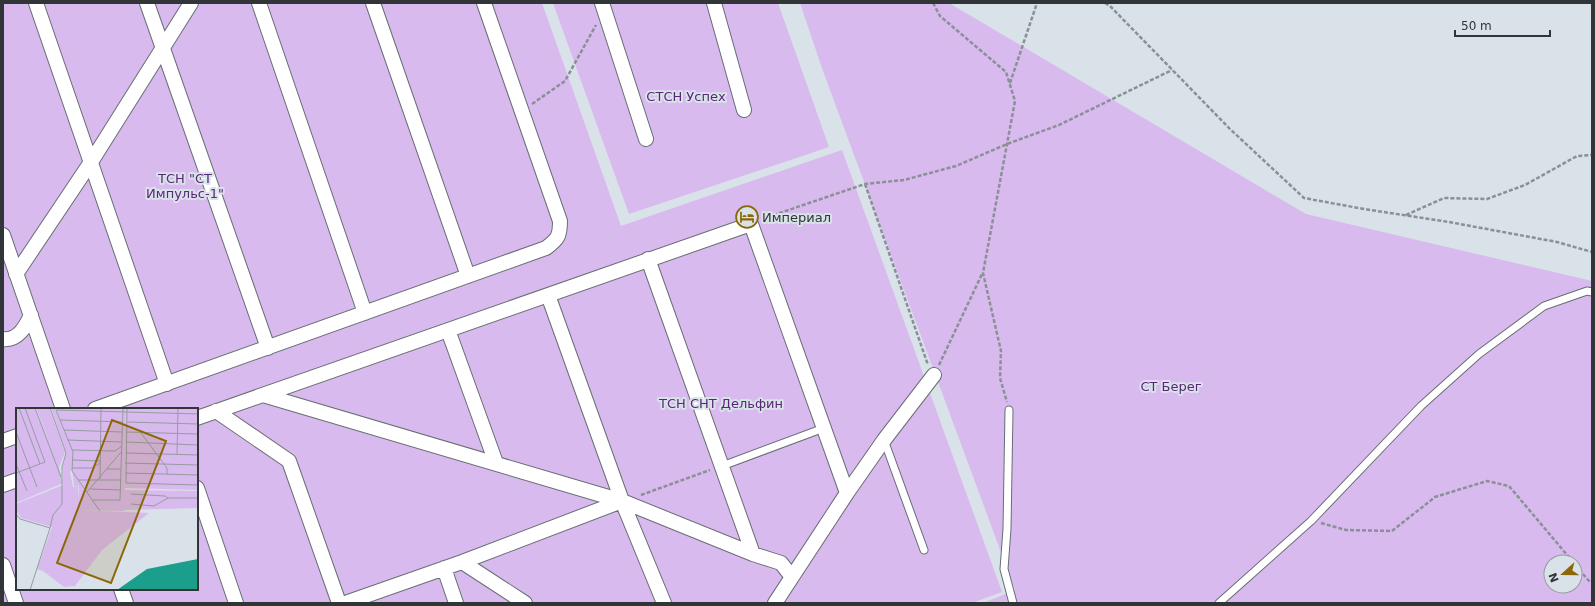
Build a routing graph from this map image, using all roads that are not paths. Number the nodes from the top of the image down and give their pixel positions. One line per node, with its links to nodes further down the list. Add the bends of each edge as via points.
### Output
1 (36, 3): 12 (street)
2 (146, 3): 9 (street)
3 (191, 3): 9 (street)
4 (259, 3): 19 (street)
5 (373, 3): 16 (street)
6 (484, 3): 16 (street, via 560,221 560,232 555,241 546,248)
7 (714, 3): 10 (street)
8 (603, 6): 11 (street)
9 (162, 48): 12 (street); 23 (street)
10 (744, 110)
11 (646, 139)
12 (91, 162): 15 (street); 25 (street)
13 (3, 235): 15 (street)
14 (648, 259): 18 (street); 32 (street, via 750,224); 37 (street)
15 (16, 274): 20 (street)
16 (468, 276): 19 (street)
17 (1592, 292): 60 (lane, via 1587,291 1544,306 1479,354 1421,406 1311,521)
18 (548, 295): 21 (street); 42 (street)
19 (365, 313): 23 (street)
20 (31, 315): 22 (street, via 26,327 18,335); 27 (street)
21 (448, 330): 26 (street); 36 (street)
22 (3, 339)
23 (268, 348): 25 (street)
24 (934, 375): 34 (street)
25 (167, 384): 28 (street)
26 (264, 395): 30 (street); 36 (street)
27 (63, 408)
28 (99, 408)
29 (1010, 410): 59 (lane, via 1004,569)
30 (216, 411): 31 (street); 53 (street, via 289,462)
31 (198, 418)
32 (824, 428): 37 (lane); 41 (street)
33 (16, 436): 35 (street)
34 (884, 440): 41 (street); 43 (lane)
35 (3, 441)
36 (496, 463): 42 (street)
37 (722, 466): 44 (street)
38 (16, 480): 39 (street)
39 (3, 485)
40 (198, 491): 52 (street)
41 (847, 493): 48 (street)
42 (622, 501): 44 (street); 45 (street); 57 (street)
43 (924, 550)
44 (753, 554): 48 (street, via 781,563)
45 (462, 562): 47 (street); 56 (street)
46 (3, 566): 50 (street)
47 (444, 568): 54 (street); 55 (street)
48 (792, 577): 58 (street)
49 (121, 590): 51 (street)
50 (16, 603)
51 (126, 603)
52 (236, 603)
53 (339, 603)
54 (345, 603)
55 (456, 603)
56 (525, 603)
57 (664, 603)
58 (775, 603)
59 (1013, 603)
60 (1219, 603)

